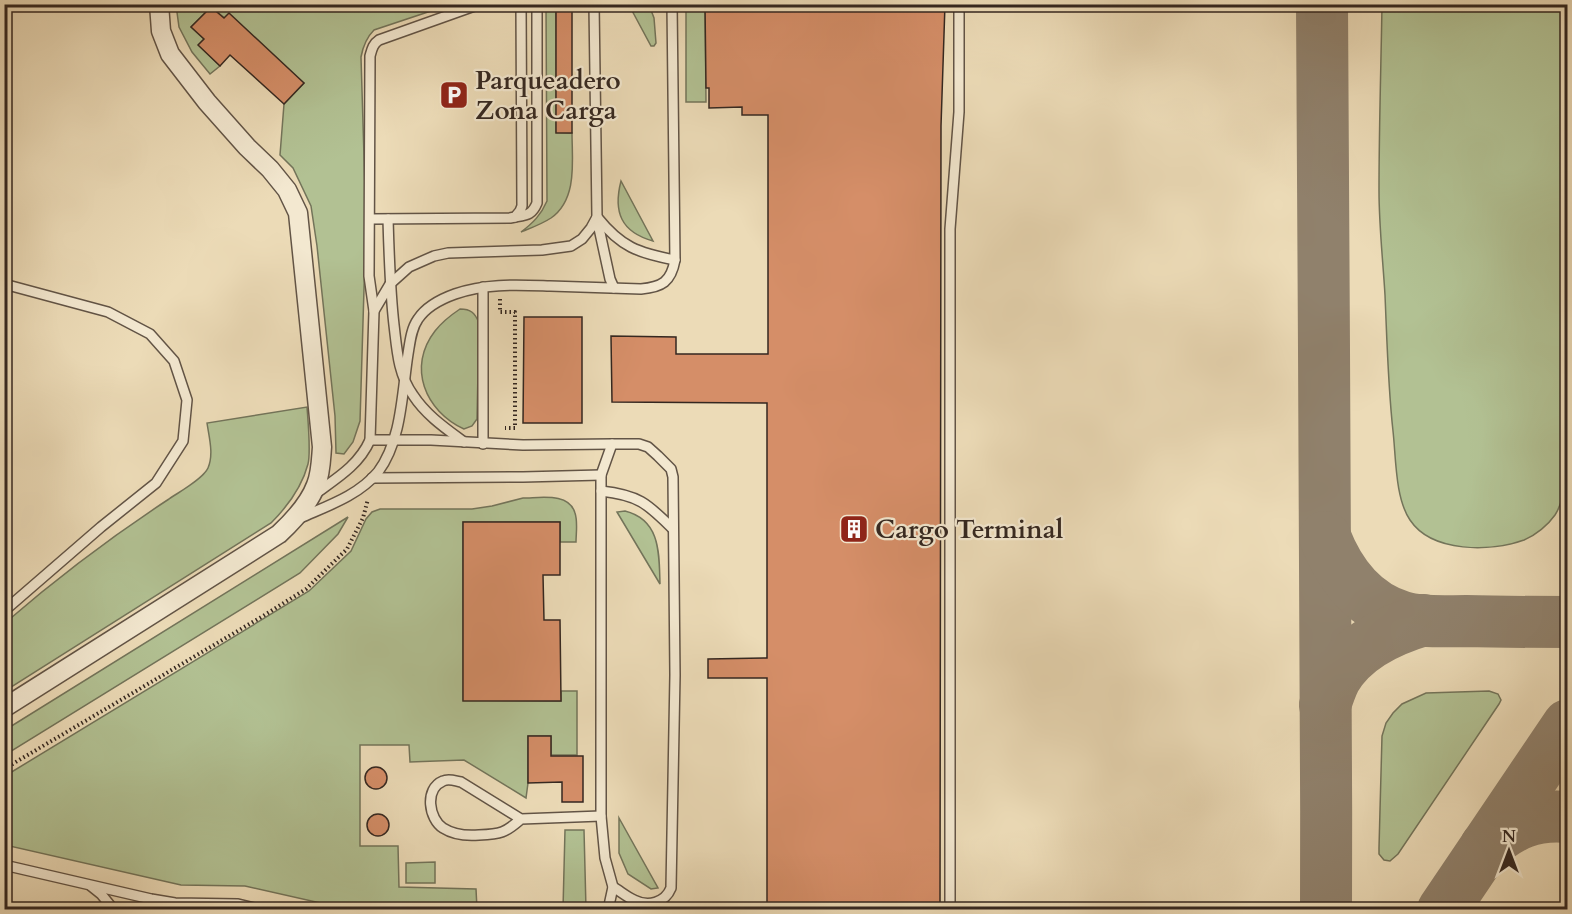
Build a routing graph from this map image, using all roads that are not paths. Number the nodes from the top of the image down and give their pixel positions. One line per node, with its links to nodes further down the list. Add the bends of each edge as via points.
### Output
1 (159, 4): 27 (street, via 161,31 170,54 213,110 287,190 298,213 322,447 316,484)
2 (480, 4): 10 (lane, via 375,43 370,56)
3 (521, 4): 8 (lane, via 522,206)
4 (537, 4): 8 (lane, via 537,204 534,211)
5 (594, 4): 9 (lane)
6 (672, 4): 12 (lane)
7 (959, 4): 40 (lane, via 959,112 950,229)
8 (515, 217): 11 (lane)
9 (597, 217): 12 (lane, via 614,237 630,247); 14 (lane, via 582,239 571,246 441,254 409,267); 16 (lane)
10 (370, 219): 11 (lane); 17 (lane, via 369,276)
11 (388, 219): 14 (lane)
12 (675, 260): 16 (lane, via 673,271 661,285)
13 (4, 284): 30 (lane, via 108,312 150,334 174,361 187,400 183,441 156,483)
14 (390, 284): 17 (lane); 18 (lane, via 398,360)
15 (483, 287): 16 (lane); 18 (lane, via 453,295 428,307 418,318); 22 (lane)
16 (614, 288)
17 (374, 311): 19 (lane)
18 (404, 380): 20 (lane); 21 (lane, via 431,418)
19 (370, 440): 20 (lane); 27 (lane, via 352,466)
20 (394, 440): 21 (lane); 25 (lane)
21 (464, 442): 22 (lane)
22 (483, 444): 23 (lane)
23 (612, 444): 24 (lane); 29 (lane, via 648,447 671,469)
24 (601, 475): 25 (lane); 26 (lane)
25 (373, 478): 28 (lane, via 352,495)
26 (601, 491): 29 (lane, via 639,500); 32 (lane)
27 (308, 499): 28 (street)
28 (292, 522): 31 (street, via 261,546)
29 (673, 529): 36 (lane, via 671,888 662,901 645,903 634,901)
30 (4, 611)
31 (4, 708)
32 (601, 816): 33 (lane); 36 (lane, via 605,858)
33 (521, 819): 33 (lane, via 461,782 443,780 433,791 434,819 449,832 497,834 508,831)
34 (4, 865): 35 (lane)
35 (90, 884): 37 (lane); 38 (lane, via 175,903 238,904)
36 (613, 886): 39 (lane)
37 (114, 909)
38 (262, 909)
39 (608, 909)
40 (950, 909)

